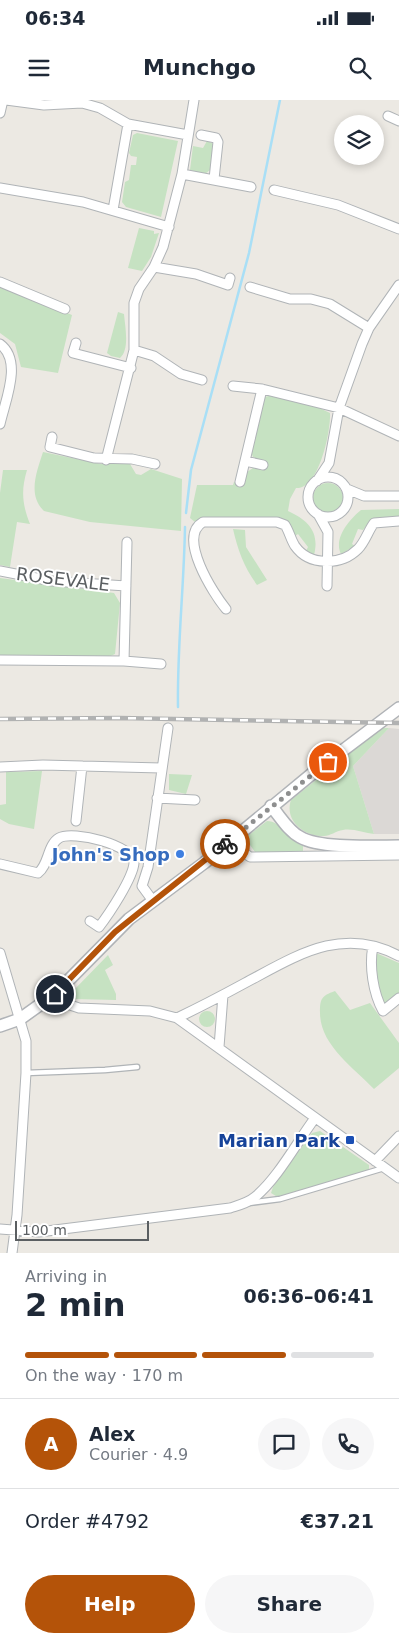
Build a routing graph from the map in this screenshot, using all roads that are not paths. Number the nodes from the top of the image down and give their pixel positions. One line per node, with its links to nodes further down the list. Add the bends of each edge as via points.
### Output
1 (3, 100): 4 (street)
2 (6, 100): 7 (street, via 44,105 82,103 100,108)
3 (194, 100): 8 (street)
4 (0, 113)
5 (388, 116): 6 (street)
6 (399, 121)
7 (128, 124): 8 (street); 15 (street)
8 (188, 135): 10 (street)
9 (201, 135): 11 (street, via 215,138 218,142)
10 (182, 174): 11 (street); 16 (street)
11 (214, 179): 12 (street)
12 (252, 187)
13 (0, 188): 15 (street)
14 (274, 190): 17 (street, via 338,204)
15 (113, 210): 16 (street)
16 (168, 226): 18 (street)
17 (399, 229)
18 (154, 267): 19 (street, via 196,274 228,285); 27 (street, via 134,301)
19 (230, 278)
20 (0, 282): 23 (street)
21 (399, 285): 24 (street)
22 (250, 287): 24 (street, via 290,299 330,304)
23 (65, 309)
24 (369, 328): 32 (street)
25 (76, 342): 28 (street, via 73,353)
26 (0, 344): 33 (street, via 8,352 11,369)
27 (134, 350): 28 (street); 29 (street, via 154,356 181,374)
28 (130, 368): 36 (street)
29 (202, 380)
30 (233, 386): 31 (street)
31 (262, 389): 32 (street); 38 (street)
32 (338, 408): 34 (street); 39 (street)
33 (0, 424)
34 (399, 436)
35 (52, 437): 36 (street, via 50,447)
36 (106, 460): 37 (street)
37 (143, 460): 40 (street); 42 (street)
38 (245, 461): 41 (street); 45 (street)
39 (328, 463): 43 (street); 44 (street)
40 (155, 464)
41 (263, 465)
42 (140, 471)
43 (336, 478): 44 (street, via 326,477); 46 (street)
44 (317, 481): 50 (street, via 310,489 308,501)
45 (240, 482)
46 (347, 489): 47 (street); 49 (street)
47 (364, 496): 48 (street); 49 (street)
48 (399, 496)
49 (347, 504): 51 (street)
50 (318, 514): 51 (street, via 328,517); 53 (street)
51 (338, 514): 53 (street)
52 (399, 521): 55 (street, via 374,523 352,554)
53 (328, 532): 55 (street)
54 (127, 542): 57 (street, ROSEVALE)
55 (328, 562): 58 (street); 59 (street, via 303,554 295,546 285,525 277,522 203,522 194,534 199,564)
56 (0, 571): 57 (street, ROSEVALE, via 52,581)
57 (126, 586): 61 (street, ROSEVALE)
58 (327, 586)
59 (226, 609)
60 (0, 660): 61 (street)
61 (124, 661): 62 (street)
62 (161, 664)
63 (399, 708): 70 (main road)
64 (168, 728): 67 (street)
65 (82, 766): 66 (street); 67 (street); 71 (street)
66 (0, 767)
67 (161, 768): 68 (street)
68 (157, 798): 69 (street); 77 (street, via 148,867 142,886)
69 (195, 800)
70 (271, 806): 72 (main road); 74 (main road, via 291,830 306,840)
71 (76, 821)
72 (229, 841): 74 (street, via 250,857); 77 (main road)
73 (399, 846): 74 (main road)
74 (367, 851): 75 (street)
75 (399, 856)
76 (0, 864): 78 (street, via 38,873 43,869 55,841 64,836 101,840 128,851 134,864 116,903 99,927)
77 (153, 900): 82 (main road, via 111,935)
78 (90, 921)
79 (373, 946): 81 (street); 83 (street, via 342,943 320,946); 84 (street, via 371,957 377,1000 383,1011)
80 (0, 953): 86 (street)
81 (399, 956)
82 (55, 994): 85 (street, via 79,1008 150,1012); 86 (main road)
83 (223, 995): 85 (street); 88 (street)
84 (399, 998)
85 (177, 1018): 88 (street)
86 (20, 1019): 87 (main road); 90 (street, via 26,1040)
87 (0, 1026)
88 (219, 1048): 91 (street)
89 (137, 1066): 90 (lane)
90 (26, 1073): 98 (street)
91 (315, 1118): 93 (street); 96 (street, via 265,1187)
92 (399, 1136): 93 (street)
93 (375, 1161): 94 (street)
94 (385, 1168): 95 (street); 96 (lane, via 280,1199)
95 (399, 1178)
96 (243, 1204): 98 (street, via 39,1232)
97 (0, 1229): 98 (street)
98 (16, 1230): 99 (street)
99 (12, 1253)

